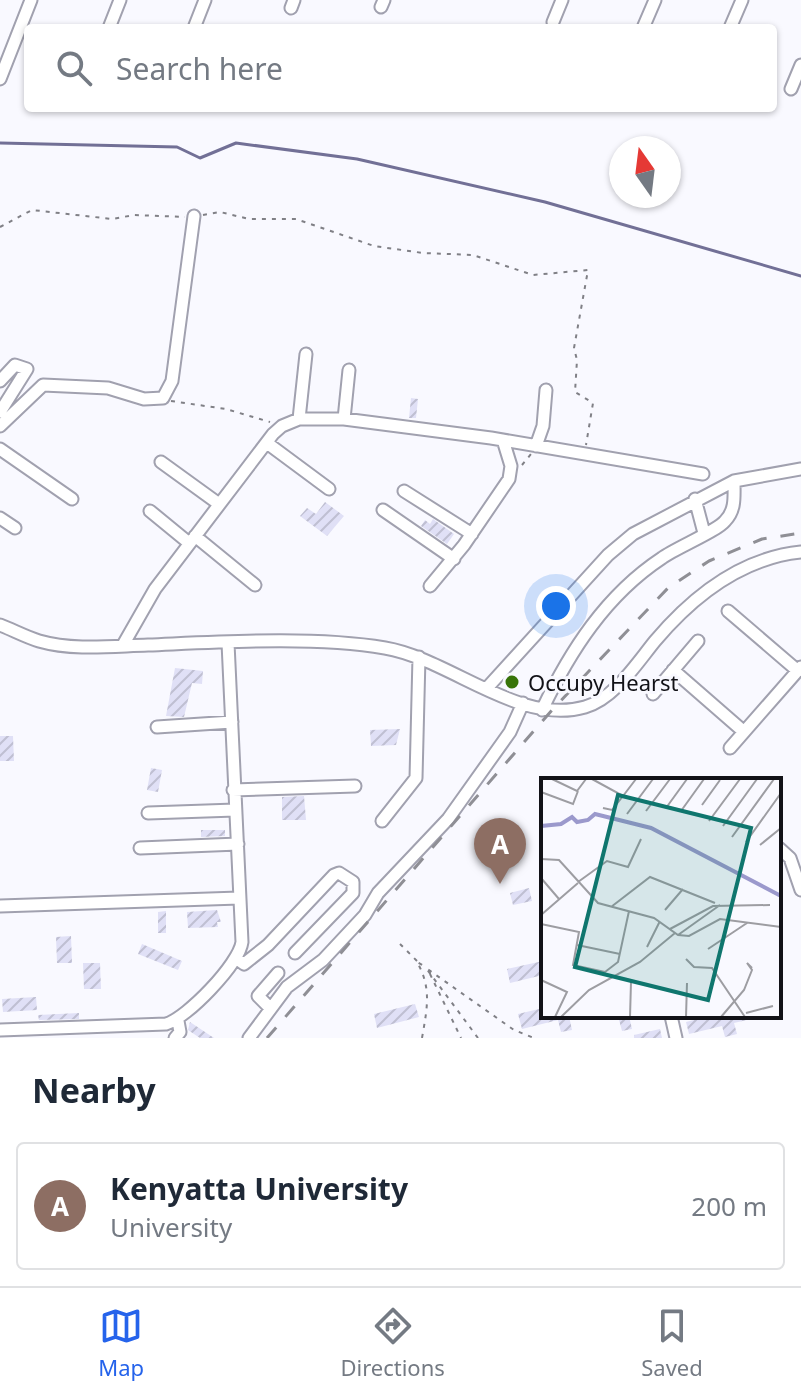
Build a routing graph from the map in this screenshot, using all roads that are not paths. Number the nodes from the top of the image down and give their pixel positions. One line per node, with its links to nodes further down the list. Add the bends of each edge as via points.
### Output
1 (31, 0): 13 (street)
2 (120, 0): 8 (street)
3 (205, 0): 9 (street)
4 (562, 0): 7 (street)
5 (655, 0): 10 (street)
6 (742, 0): 11 (street)
7 (553, 22)
8 (111, 24)
9 (196, 24)
10 (645, 24)
11 (732, 24)
12 (801, 65): 14 (street)
13 (0, 79)
14 (791, 89)
15 (194, 216): 23 (street, via 172,381 163,398 144,399 108,388 43,385)
16 (306, 354): 21 (street)
17 (349, 370): 22 (street)
18 (0, 381): 20 (street, via 15,365 28,371)
19 (546, 390): 26 (street)
20 (0, 412)
21 (299, 419): 22 (street); 25 (street, via 282,426)
22 (344, 419): 24 (street)
23 (0, 426)
24 (503, 440): 26 (street); 42 (street, via 512,473)
25 (267, 443): 32 (street); 36 (street)
26 (536, 446): 30 (street)
27 (0, 449): 34 (street)
28 (161, 462): 36 (street)
29 (801, 469): 31 (street)
30 (703, 474)
31 (734, 481): 35 (street); 41 (street, via 733,511 721,526)
32 (329, 489)
33 (404, 491): 42 (street)
34 (72, 499)
35 (695, 499): 41 (street); 56 (street, via 623,541)
36 (219, 504): 43 (street)
37 (383, 510): 45 (street)
38 (150, 511): 43 (street)
39 (0, 518): 40 (street)
40 (15, 528)
41 (704, 533): 59 (street, via 658,560 611,598)
42 (472, 534): 45 (street)
43 (192, 540): 46 (street); 52 (street, via 145,604)
44 (801, 552): 59 (street, via 740,568 668,626 603,698 587,707)
45 (454, 559): 47 (street)
46 (255, 585)
47 (430, 586)
48 (728, 611): 54 (street)
49 (0, 625): 52 (street, via 41,641)
50 (698, 641): 55 (street)
51 (228, 643): 52 (street); 53 (street, via 381,647); 60 (street)
52 (123, 645)
53 (419, 657): 56 (street); 68 (street, via 416,778)
54 (799, 669): 62 (street)
55 (673, 670): 57 (street); 62 (street)
56 (487, 688): 58 (street)
57 (653, 694)
58 (523, 703): 59 (street); 78 (street, via 510,732 448,819 323,960 287,987)
59 (542, 710)
60 (232, 722): 61 (street); 65 (street)
61 (157, 727)
62 (743, 731): 63 (street)
63 (730, 748)
64 (355, 786): 65 (street)
65 (233, 790): 66 (street)
66 (235, 810): 67 (street); 69 (street)
67 (148, 813)
68 (382, 821)
69 (238, 844): 70 (street); 73 (street)
70 (140, 848)
71 (781, 850): 72 (street, via 790,858)
72 (801, 890)
73 (239, 898): 74 (street); 76 (street, via 242,942)
74 (0, 906)
75 (295, 953): 76 (street, via 353,893 353,882 334,875 261,952 244,964)
76 (237, 959): 80 (street)
77 (278, 973): 78 (street, via 258,996)
78 (270, 1008): 83 (street)
79 (671, 1018): 84 (street)
80 (178, 1021): 81 (street, via 130,1028); 82 (street)
81 (0, 1030)
82 (175, 1038)
83 (249, 1038)
84 (676, 1038)

